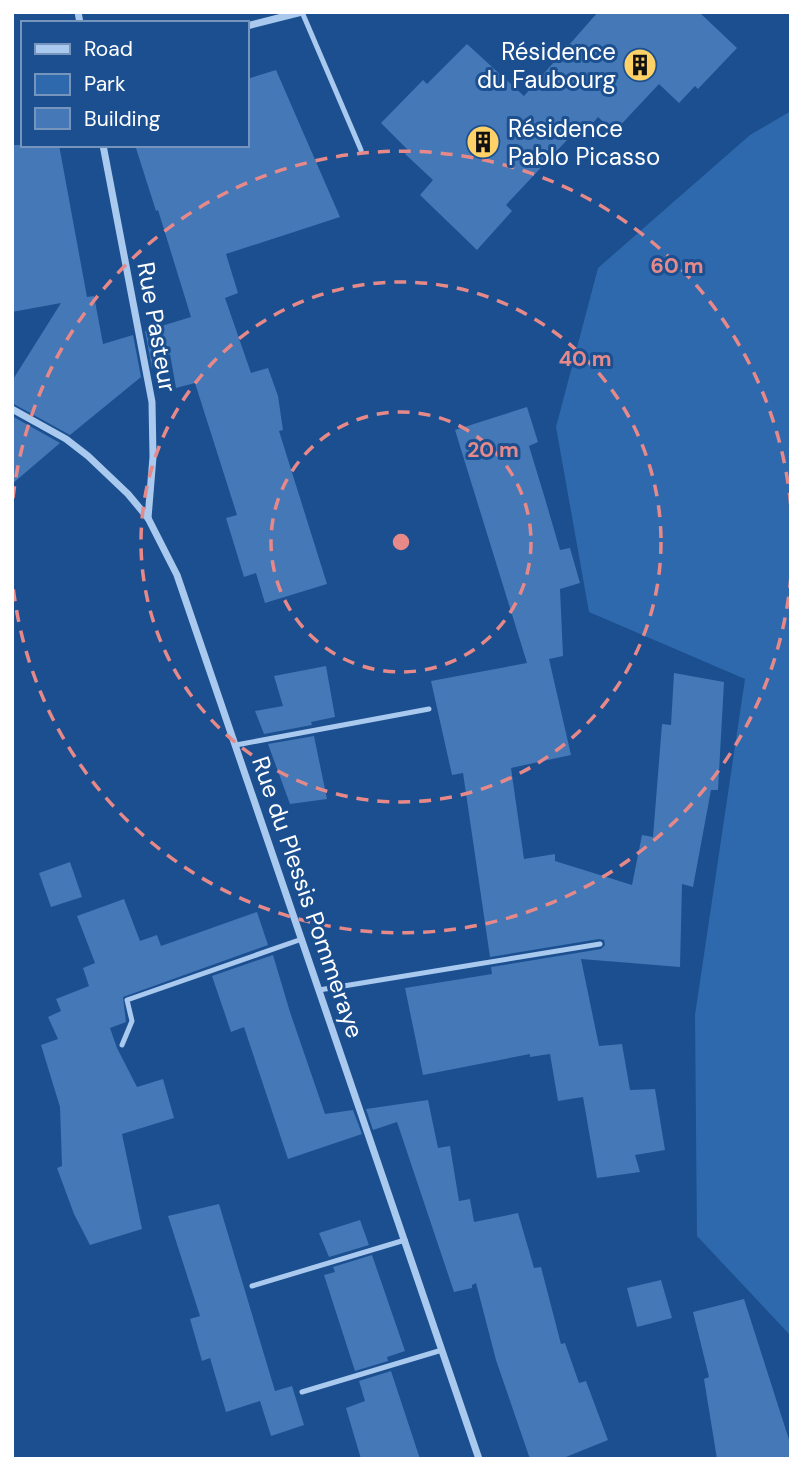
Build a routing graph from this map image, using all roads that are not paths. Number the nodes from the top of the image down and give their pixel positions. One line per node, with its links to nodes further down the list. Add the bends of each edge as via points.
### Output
1 (302, 12): 2 (street); 4 (lane)
2 (248, 26)
3 (103, 147): 6 (street, Rue Pasteur, via 152,402)
4 (361, 150)
5 (12, 410): 6 (street, Rue du Plessis Pommeraye, via 88,456)
6 (148, 518): 8 (street, Rue du Plessis Pommeraye, via 177,575)
7 (429, 709): 8 (lane)
8 (236, 745): 9 (street, Rue du Plessis Pommeraye)
9 (302, 939): 11 (street, Rue du Plessis Pommeraye); 12 (lane, via 127,1000 132,1021)
10 (600, 944): 11 (lane)
11 (320, 990): 13 (street, Rue du Plessis Pommeraye)
12 (122, 1045)
13 (405, 1240): 14 (lane); 15 (street, Rue du Plessis Pommeraye)
14 (252, 1286)
15 (442, 1350): 16 (lane); 17 (street, Rue du Plessis Pommeraye)
16 (302, 1392)
17 (479, 1459)

